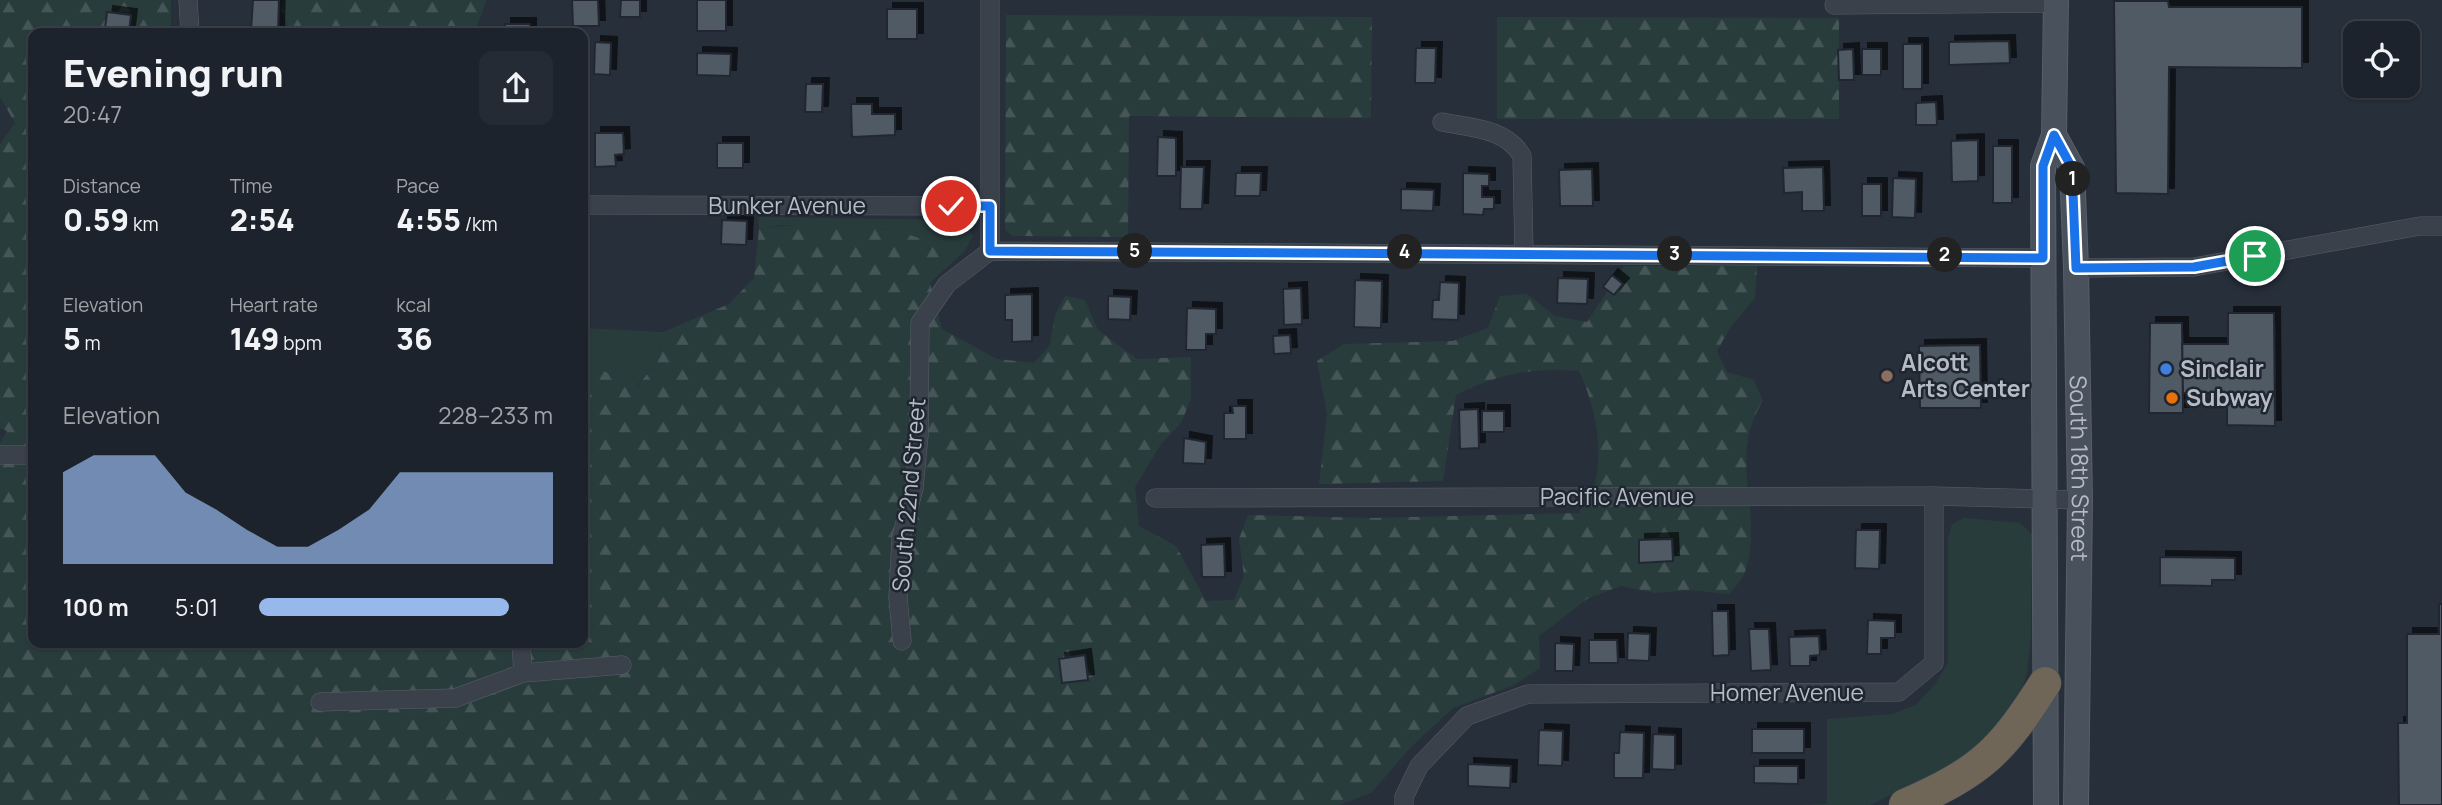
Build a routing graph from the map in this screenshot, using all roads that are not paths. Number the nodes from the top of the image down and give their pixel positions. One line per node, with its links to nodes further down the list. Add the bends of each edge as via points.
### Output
1 (188, 0): 5 (street)
2 (990, 0): 9 (street)
3 (2056, 1): 4 (street); 7 (main road, South 18th Street)
4 (1834, 5)
5 (190, 28)
6 (1442, 122): 12 (street, via 1484,130 1514,142 1522,156)
7 (2054, 135): 13 (main road, South 18th Street, via 2043,166); 14 (main road, South 18th Street, via 2072,168)
8 (588, 205): 9 (street, Bunker Avenue)
9 (990, 206): 11 (street)
10 (2442, 226): 14 (street, via 2420,226 2194,267)
11 (990, 251): 12 (street); 21 (street, South 22nd Street, via 947,284 919,323 919,435 914,488 901,538 898,598)
12 (1524, 253): 13 (street)
13 (2043, 258): 19 (main road, South 18th Street)
14 (2076, 268): 20 (main road, South 18th Street)
15 (0, 455): 16 (street)
16 (28, 455)
17 (1934, 496): 18 (street, Pacific Avenue); 19 (street, Pacific Avenue); 27 (street, Homer Avenue, via 1934,663 1899,692 1528,694 1467,716 1419,766)
18 (1155, 498)
19 (2045, 500): 20 (street, Pacific Avenue); 25 (main road, South 18th Street)
20 (2080, 500): 30 (main road, South 18th Street)
21 (902, 641)
22 (521, 648): 24 (street)
23 (622, 665): 24 (street)
24 (523, 673): 26 (street, via 455,698)
25 (2045, 683): 28 (highway, via 1998,751 1964,776); 29 (main road, South 18th Street)
26 (320, 702)
27 (1404, 805)
28 (1905, 805)
29 (2046, 805)
30 (2076, 805)

